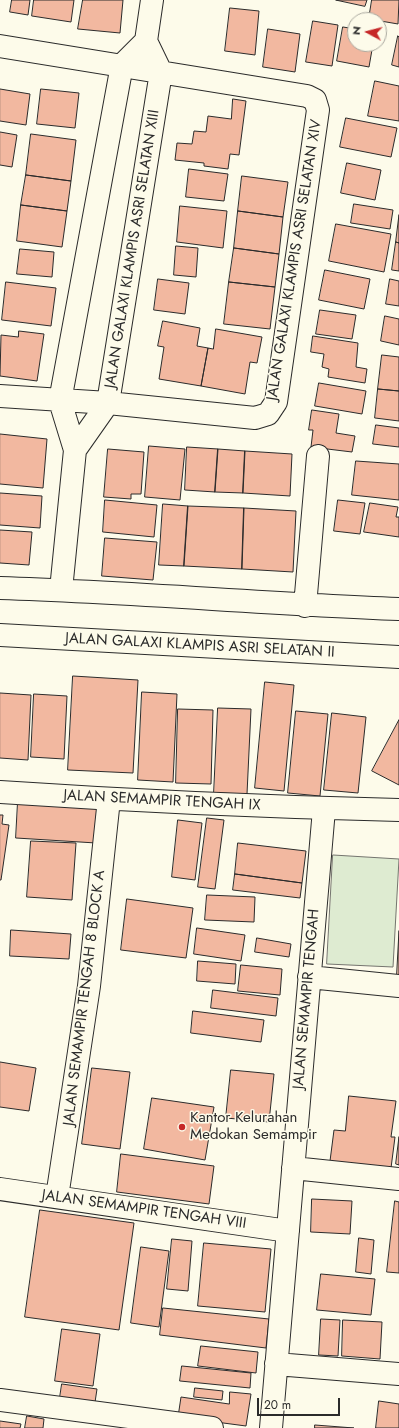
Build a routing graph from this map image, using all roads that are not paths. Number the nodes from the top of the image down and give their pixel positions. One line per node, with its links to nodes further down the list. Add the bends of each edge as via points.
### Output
1 (152, 0): 2 (street)
2 (146, 41): 4 (street); 5 (street)
3 (0, 46): 4 (street)
4 (122, 65): 5 (street); 7 (street, JALAN GALAXI KLAMPIS ASRI SELATAN XIII)
5 (161, 72): 8 (street, JALAN GALAXI KLAMPIS ASRI SELATAN XIII); 8 (street, JALAN GALAXI KLAMPIS ASRI SELATAN XIV, via 308,96 315,100 318,110 276,402 268,414 255,418)
6 (0, 396): 7 (street, JALAN GALAXI KLAMPIS ASRI SELATAN XIV)
7 (60, 401): 8 (street, JALAN GALAXI KLAMPIS ASRI SELATAN XIV); 9 (street, JALAN GALAXI KLAMPIS ASRI SELATAN XIII)
8 (108, 403): 9 (street, JALAN GALAXI KLAMPIS ASRI SELATAN XIII)
9 (75, 450): 12 (street, JALAN GALAXI KLAMPIS ASRI SELATAN XIII)
10 (318, 456): 13 (street)
11 (0, 588): 12 (street)
12 (62, 590): 13 (street)
13 (305, 606): 14 (street)
14 (399, 609)
15 (0, 635): 16 (street, JALAN GALAXI KLAMPIS ASRI SELATAN II)
16 (399, 658)
17 (0, 792): 18 (street, JALAN SEMAMPIR TENGAH IX)
18 (109, 799): 19 (street, JALAN SEMAMPIR TENGAH IX); 26 (street, JALAN SEMAMPIR TENGAH 8 BLOCK A, via 89,986)
19 (324, 809): 20 (street, JALAN SEMAMPIR TENGAH IX); 21 (street, JALAN SEMAMPIR TENGAH)
20 (399, 810)
21 (309, 977): 22 (street); 23 (street, JALAN SEMAMPIR TENGAH)
22 (399, 986)
23 (293, 1168): 24 (street); 27 (street, JALAN SEMAMPIR TENGAH)
24 (399, 1179)
25 (0, 1189): 26 (street, JALAN SEMAMPIR TENGAH VIII)
26 (57, 1197): 27 (street, JALAN SEMAMPIR TENGAH VIII)
27 (288, 1231): 28 (street, JALAN SEMAMPIR TENGAH)
28 (276, 1364): 29 (street); 32 (street, JALAN SEMAMPIR TENGAH)
29 (399, 1374)
30 (0, 1400): 31 (street)
31 (212, 1428)
32 (271, 1428)

